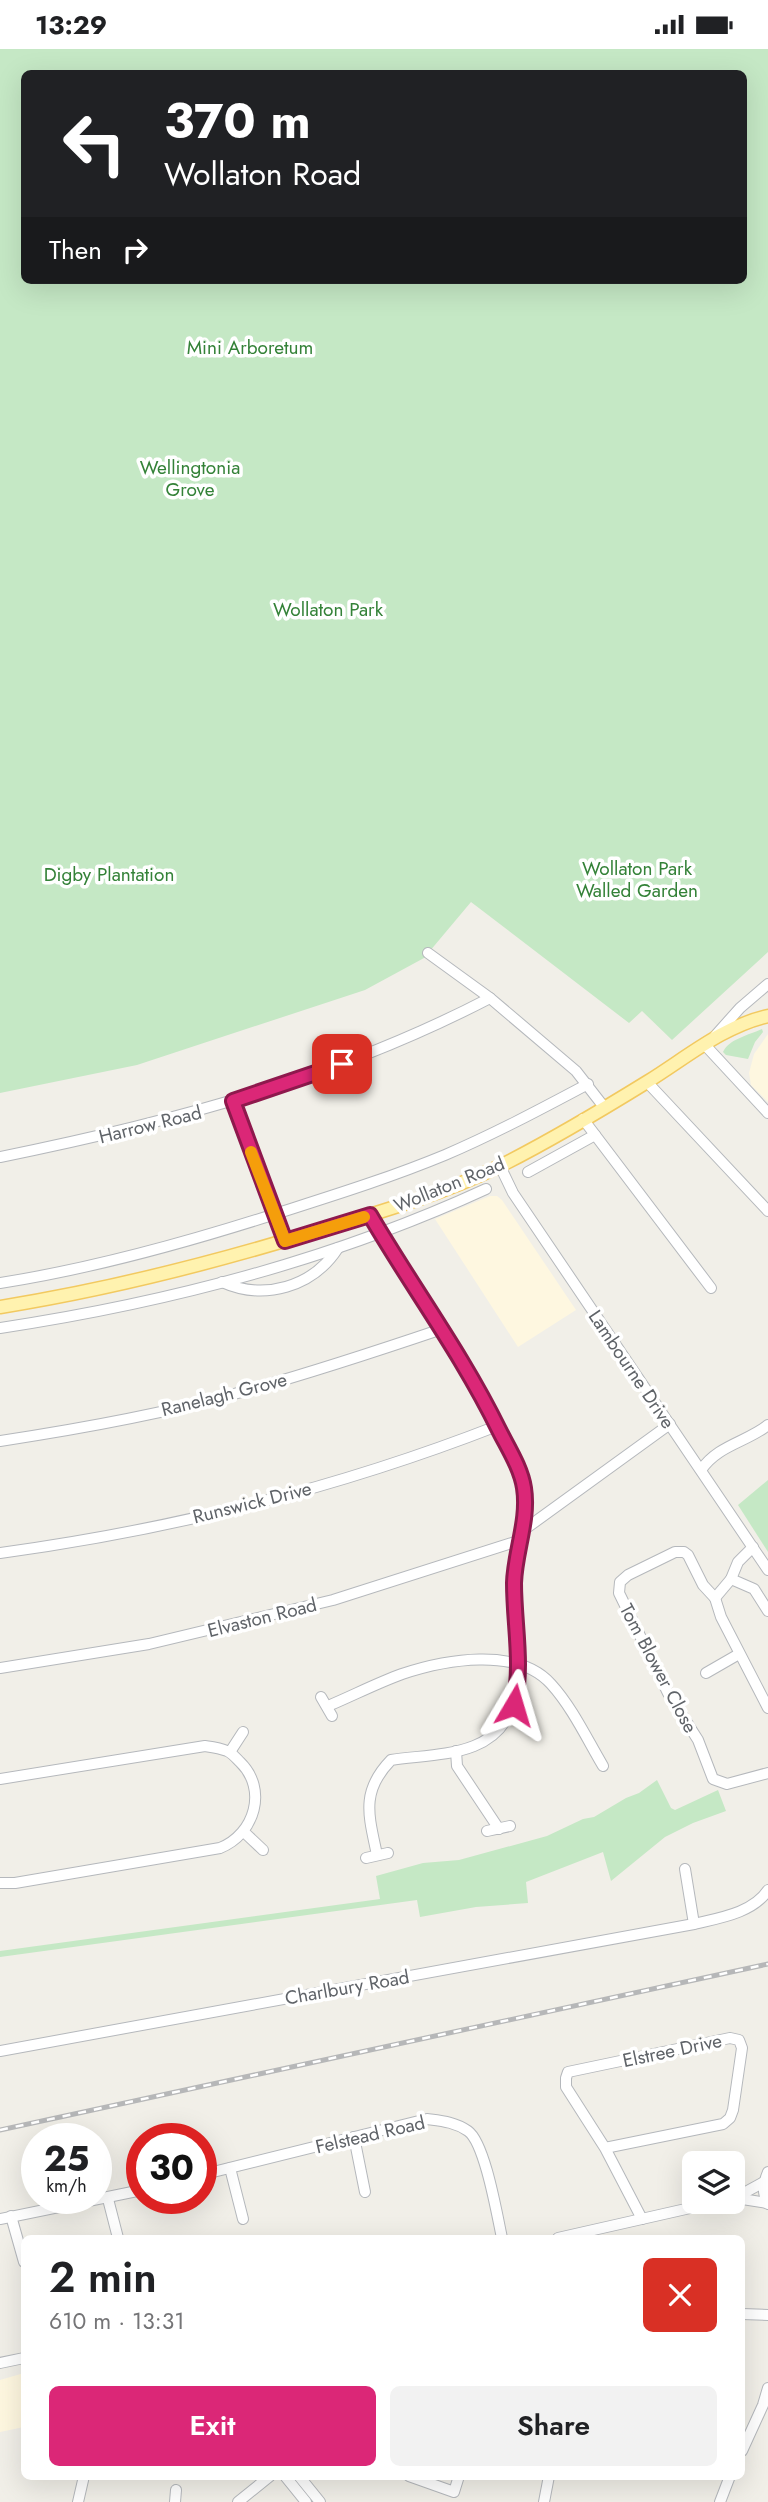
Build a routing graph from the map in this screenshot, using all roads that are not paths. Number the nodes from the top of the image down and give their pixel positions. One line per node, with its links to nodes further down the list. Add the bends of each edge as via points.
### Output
1 (428, 953): 4 (street)
2 (768, 984): 3 (street, Wollaton Road)
3 (752, 997): 5 (street, via 756,1013); 6 (street, Wollaton Road)
4 (490, 998): 8 (street); 9 (street, Harrow Road, via 385,1048)
5 (766, 1016): 6 (main road, Wollaton Road)
6 (708, 1043): 7 (main road, Wollaton Road); 11 (street)
7 (647, 1082): 10 (main road, Wollaton Road); 18 (street)
8 (588, 1084): 10 (street); 19 (street, Wollaton Road, via 442,1156)
9 (233, 1101): 14 (street, Harrow Road, via 95,1138); 19 (street)
10 (604, 1107): 12 (main road, Wollaton Road)
11 (768, 1113)
12 (583, 1119): 13 (street); 15 (main road, Wollaton Road)
13 (596, 1135): 16 (street, Wollaton Road); 26 (street)
14 (0, 1157)
15 (500, 1166): 20 (main road, Wollaton Road); 30 (street, Lambourne Drive, via 513,1193)
16 (528, 1172)
17 (486, 1189): 21 (street, Wollaton Road)
18 (768, 1212)
19 (274, 1214): 22 (street); 25 (street, Wollaton Road, via 154,1249)
20 (370, 1215): 21 (street); 22 (main road, Wollaton Road)
21 (380, 1233): 23 (street, Wollaton Road); 29 (street)
22 (285, 1241): 27 (main road, Wollaton Road, via 203,1265)
23 (338, 1247): 24 (street, Wollaton Road); 24 (street, via 313,1274 284,1288 253,1290)
24 (222, 1282): 28 (street, Wollaton Road)
25 (0, 1283)
26 (710, 1289)
27 (0, 1307)
28 (0, 1328)
29 (442, 1329): 32 (street); 33 (street, Ranelagh Grove, via 233,1395)
30 (670, 1424): 34 (street, Lambourne Drive); 35 (street, Elvaston Road)
31 (768, 1425): 34 (street, via 714,1455)
32 (497, 1426): 35 (street, via 523,1484 525,1514); 37 (street, Runswick Drive, via 284,1497 80,1542)
33 (0, 1441)
34 (701, 1469): 36 (street, Lambourne Drive)
35 (520, 1537): 43 (street, via 514,1580); 44 (street, Elvaston Road, via 333,1600 149,1644)
36 (753, 1547): 38 (street, Lambourne Drive); 39 (street, via 738,1562)
37 (0, 1553)
38 (768, 1570)
39 (732, 1579): 40 (street); 41 (street, via 754,1589)
40 (715, 1598): 42 (street, Tom Blower Close); 52 (street, Tom Blower Close, via 688,1555 680,1551 628,1576 618,1587 668,1693 698,1740 713,1779 727,1784)
41 (768, 1611)
42 (739, 1654): 45 (street, Tom Blower Close); 47 (street, Tom Blower Close)
43 (518, 1664): 46 (street, via 488,1658 403,1674 330,1711); 49 (street, via 514,1705 505,1722 492,1737); 51 (street, via 550,1682)
44 (0, 1668)
45 (706, 1673)
46 (321, 1696)
47 (768, 1708)
48 (243, 1731): 50 (street)
49 (456, 1751): 54 (street, via 462,1775 505,1828); 57 (street, via 391,1760 385,1766 374,1780 368,1803 382,1854)
50 (230, 1752): 53 (street, via 198,1746); 55 (street, via 245,1767 255,1789 253,1817)
51 (604, 1767)
52 (768, 1773)
53 (0, 1779)
54 (487, 1831)
55 (244, 1832): 56 (street); 59 (street, via 220,1848)
56 (263, 1850)
57 (366, 1858)
58 (685, 1869): 61 (street)
59 (0, 1883)
60 (768, 1889): 61 (street, Charlbury Road, via 749,1907)
61 (694, 1924): 62 (street, Charlbury Road)
62 (0, 2051)
63 (354, 2137): 65 (street, Felstead Road); 69 (street); 80 (street, Felstead Road, via 426,2119 452,2122 470,2132 480,2146)
64 (605, 2148): 64 (street, Elstree Drive, via 566,2087 568,2072 730,2038 739,2040 743,2048 733,2110 723,2124); 77 (street, Elstree Drive)
65 (230, 2168): 66 (street, Felstead Road); 78 (street)
66 (217, 2171)
67 (766, 2177): 68 (street); 71 (street, via 763,2193)
68 (745, 2191)
69 (365, 2192)
70 (745, 2200): 71 (street)
71 (767, 2204)
72 (682, 2210): 77 (street)
73 (21, 2213): 75 (street)
74 (112, 2214): 79 (street)
75 (11, 2215): 76 (street); 82 (street)
76 (0, 2219)
77 (642, 2219): 81 (street)
78 (243, 2220)
79 (117, 2235)
80 (501, 2235)
81 (571, 2235)
82 (21, 2251)
83 (745, 2314): 84 (street)
84 (768, 2315)
85 (21, 2359): 86 (street)
86 (0, 2363)
87 (768, 2388): 88 (street)
88 (745, 2444)
89 (83, 2480): 98 (street)
90 (265, 2480): 100 (street)
91 (288, 2480): 101 (street)
92 (302, 2480): 102 (street)
93 (420, 2480): 94 (street, via 454,2492)
94 (458, 2480)
95 (548, 2480): 103 (street)
96 (728, 2480): 104 (street)
97 (176, 2490): 99 (street)
98 (78, 2502)
99 (175, 2502)
100 (238, 2502)
101 (306, 2502)
102 (320, 2502)
103 (544, 2502)
104 (720, 2502)

